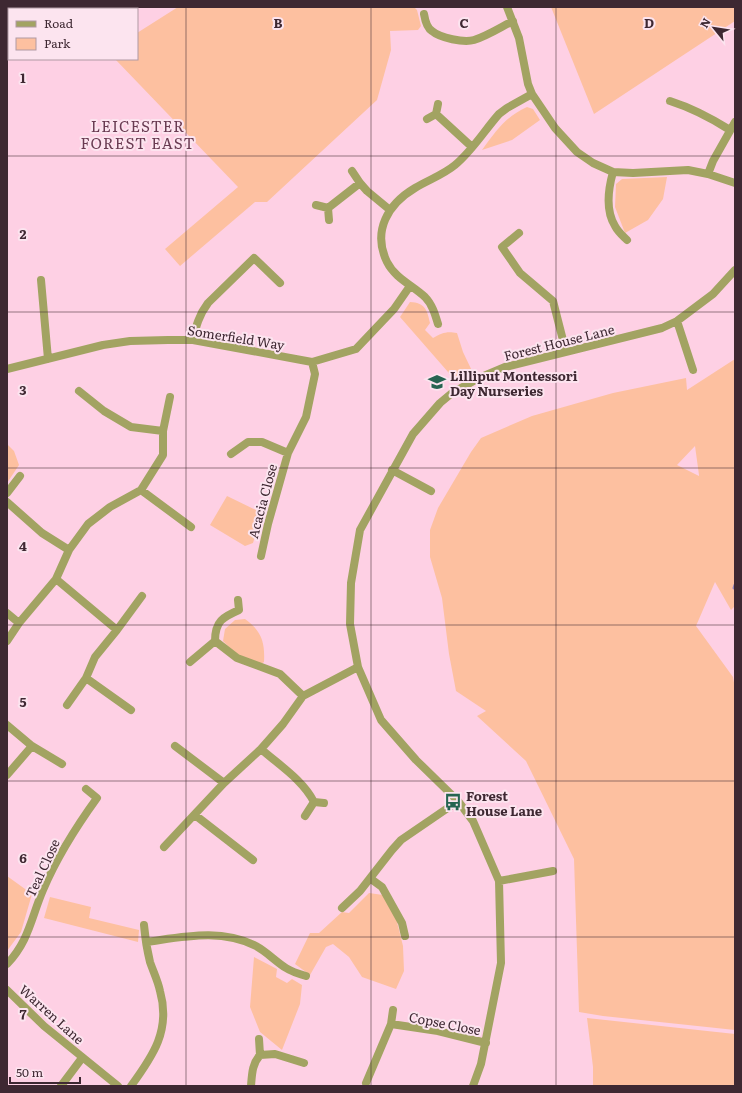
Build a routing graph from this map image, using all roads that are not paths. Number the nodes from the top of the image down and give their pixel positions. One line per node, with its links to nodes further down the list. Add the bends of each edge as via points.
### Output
1 (507, 7): 3 (street)
2 (424, 14): 3 (street, via 431,31 464,41 473,40)
3 (513, 20): 4 (street)
4 (532, 94): 10 (street, via 499,114); 12 (street, via 555,128 577,152)
5 (670, 101): 9 (street)
6 (438, 104): 7 (street)
7 (436, 114): 8 (street); 10 (street)
8 (427, 119)
9 (733, 126): 13 (street)
10 (472, 147): 18 (street, via 456,164 415,188)
11 (352, 171): 14 (street)
12 (613, 172): 13 (street, via 633,174 688,170); 21 (street, via 608,206 610,217 615,228)
13 (708, 174): 15 (street)
14 (360, 183): 17 (street); 18 (street)
15 (735, 183)
16 (316, 205): 17 (street)
17 (328, 208): 19 (street)
18 (390, 210): 25 (street, via 381,231 383,252 394,272)
19 (330, 220)
20 (519, 233): 29 (street, via 502,247 520,273 553,301)
21 (627, 240)
22 (735, 270): 26 (street, Forest House Lane, via 713,294)
23 (41, 280): 30 (street)
24 (280, 284): 28 (street, via 254,258 202,311)
25 (410, 286): 27 (street, via 431,304); 31 (street, Somerfield Way, via 394,309 356,349)
26 (677, 321): 29 (street, Forest House Lane, via 650,332); 33 (street)
27 (438, 324)
28 (193, 340): 30 (street, Somerfield Way, via 123,342); 31 (street, Somerfield Way)
29 (566, 352): 39 (street, Forest House Lane, via 505,367 452,393 412,434)
30 (48, 359): 32 (street, Somerfield Way)
31 (312, 362): 37 (street, Acacia Close, via 315,374 306,417)
32 (7, 370)
33 (693, 370)
34 (79, 391): 36 (street, via 104,411 131,426)
35 (170, 397): 36 (street)
36 (163, 431): 41 (street, via 163,455)
37 (288, 452): 38 (street, Acacia Close, via 262,442 248,442); 47 (street, Acacia Close)
38 (231, 454)
39 (392, 470): 42 (street); 57 (street, Forest House Lane, via 360,530 351,583 350,624)
40 (20, 476): 43 (street)
41 (141, 490): 45 (street); 46 (street, via 110,507 88,524)
42 (431, 491)
43 (7, 493)
44 (7, 502): 46 (street, via 42,533)
45 (191, 527)
46 (69, 550): 48 (street)
47 (261, 556)
48 (56, 579): 52 (street); 53 (street)
49 (142, 596): 53 (street)
50 (238, 600): 55 (street, via 239,610 225,617 215,629)
51 (7, 613): 52 (street)
52 (20, 623): 54 (street)
53 (117, 630): 58 (street, via 96,657)
54 (7, 641)
55 (215, 641): 56 (street); 59 (street, via 237,658 280,674)
56 (190, 662)
57 (358, 667): 59 (street); 70 (street, Forest House Lane, via 381,720 416,760)
58 (86, 678): 60 (street); 61 (street)
59 (302, 696): 65 (street, via 283,724)
60 (67, 705)
61 (131, 710)
62 (7, 726): 63 (street)
63 (32, 746): 66 (street); 67 (street)
64 (175, 746): 68 (street)
65 (261, 749): 68 (street); 71 (street, via 301,784)
66 (62, 764)
67 (7, 775)
68 (224, 784): 73 (street)
69 (86, 789): 84 (street, Teal Close, via 97,798 76,826 62,851 43,890 27,937)
70 (458, 801): 78 (street, via 401,840); 79 (street, Forest House Lane, via 473,821)
71 (314, 802): 72 (street); 74 (street)
72 (324, 803)
73 (196, 815): 75 (street); 76 (street)
74 (305, 816)
75 (164, 847)
76 (253, 860)
77 (553, 871): 79 (street)
78 (371, 879): 80 (street); 82 (street, via 382,887 402,923)
79 (499, 881): 90 (street, Forest House Lane, via 501,963)
80 (342, 908)
81 (144, 926): 83 (street)
82 (405, 936)
83 (146, 942): 85 (street, via 207,934 231,938 256,946 287,968); 97 (street, via 161,992 163,1019 157,1046 150,1061)
84 (7, 964)
85 (306, 976)
86 (7, 990): 92 (street, Warren Lane)
87 (393, 1010): 88 (street)
88 (391, 1024): 90 (street, Copse Close, via 438,1031); 94 (street, Copse Close)
89 (260, 1039): 91 (street)
90 (486, 1043): 99 (street, Forest House Lane)
91 (260, 1055): 93 (street, via 275,1054); 98 (street, via 252,1069)
92 (82, 1058): 95 (street); 96 (street, Warren Lane)
93 (304, 1063)
94 (366, 1083)
95 (61, 1086)
96 (118, 1086)
97 (131, 1086)
98 (251, 1086)
99 (473, 1086)

